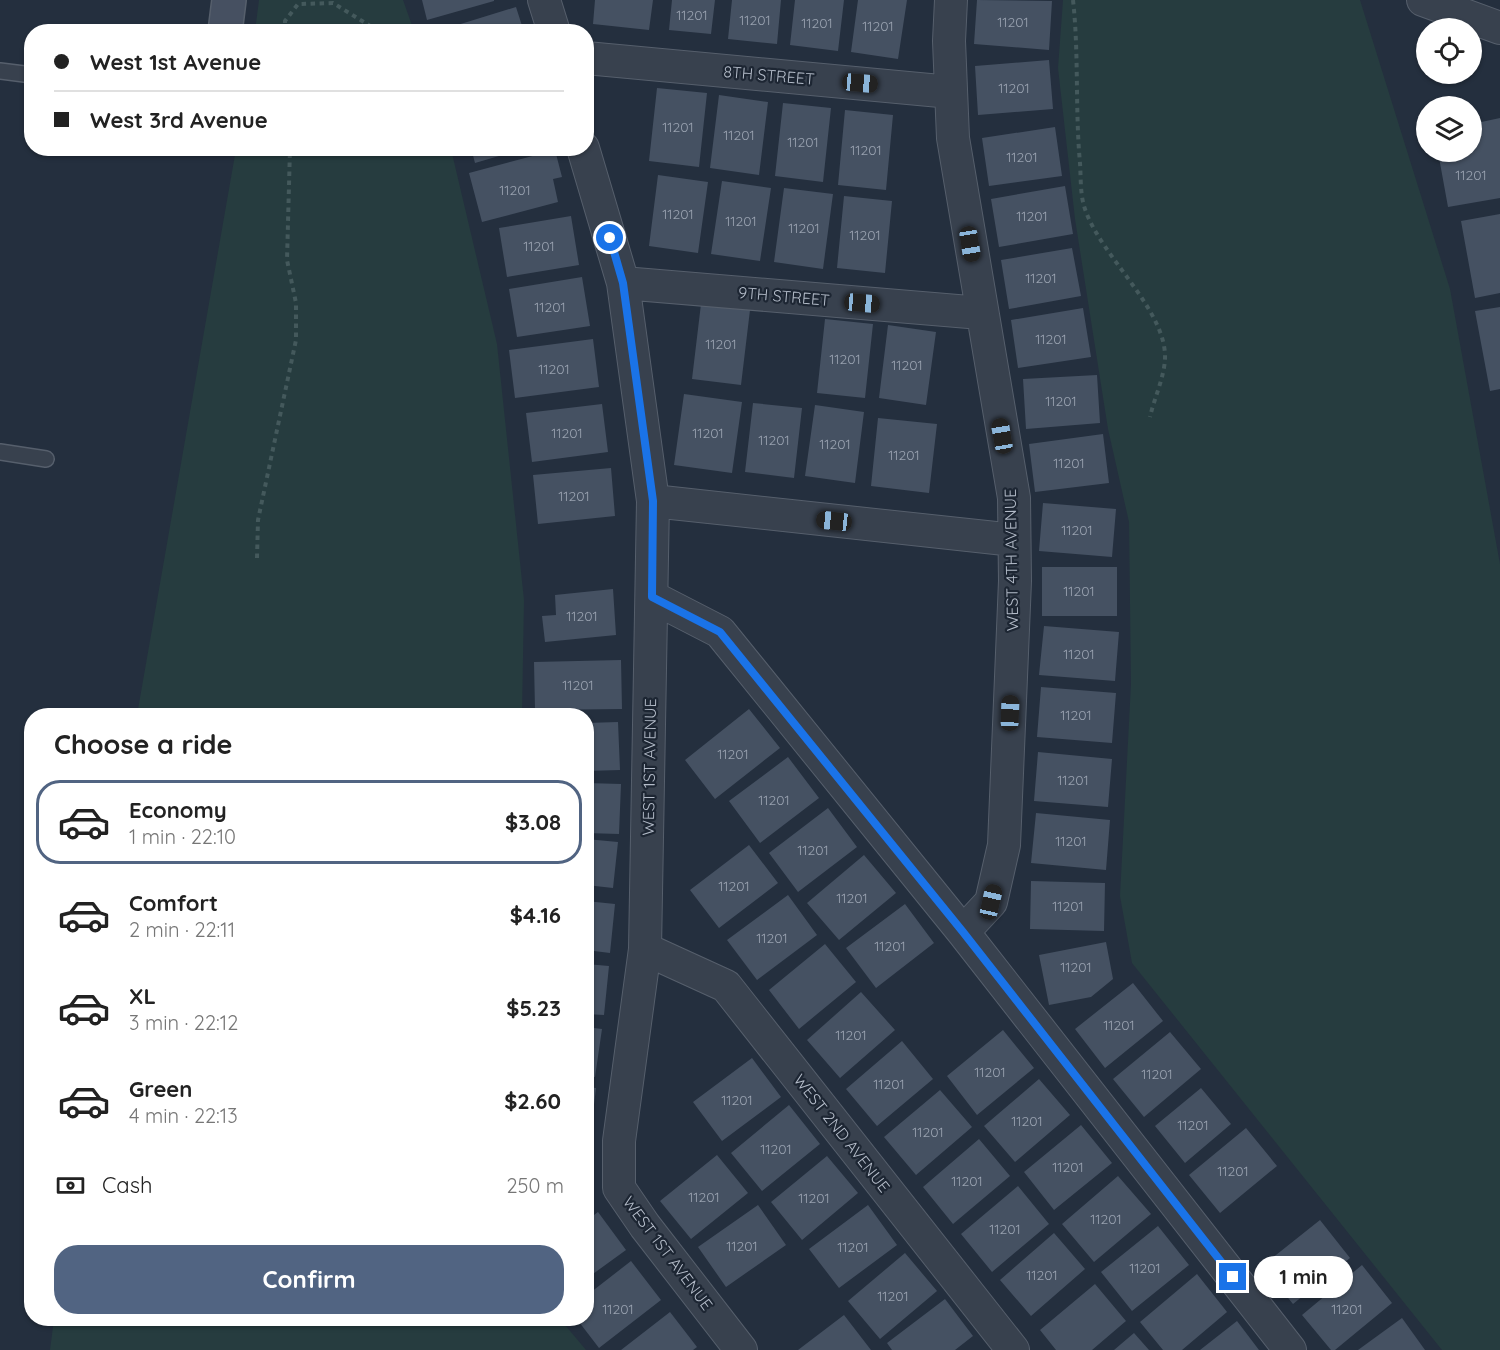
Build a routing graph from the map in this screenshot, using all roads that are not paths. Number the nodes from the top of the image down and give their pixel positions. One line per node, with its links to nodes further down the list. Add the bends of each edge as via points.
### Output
1 (229, 0): 5 (street)
2 (544, 0): 6 (street)
3 (951, 0): 11 (street, WEST 4TH AVENUE)
4 (1423, 0): 7 (street)
5 (226, 24)
6 (552, 24)
7 (1500, 28)
8 (594, 59): 11 (street, 8TH STREET)
9 (0, 71): 10 (lane)
10 (24, 74)
11 (951, 92): 14 (street, WEST 4TH AVENUE, via 953,138)
12 (585, 156): 13 (street, WEST 1ST AVENUE)
13 (623, 283): 14 (street, 9TH STREET); 17 (street, WEST 1ST AVENUE)
14 (981, 313): 18 (street, WEST 4TH AVENUE, via 1014,498)
15 (0, 452): 16 (lane)
16 (46, 459)
17 (653, 501): 18 (street); 19 (street, WEST 1ST AVENUE)
18 (1014, 540): 20 (street, WEST 4TH AVENUE, via 1004,845 991,902)
19 (652, 597): 20 (street, via 720,632); 21 (street, WEST 1ST AVENUE)
20 (963, 932): 24 (street)
21 (645, 949): 22 (street, WEST 1ST AVENUE, via 620,1141 620,1188); 23 (street, WEST 2ND AVENUE, via 726,986)
22 (741, 1350)
23 (1012, 1350)
24 (1290, 1350)

